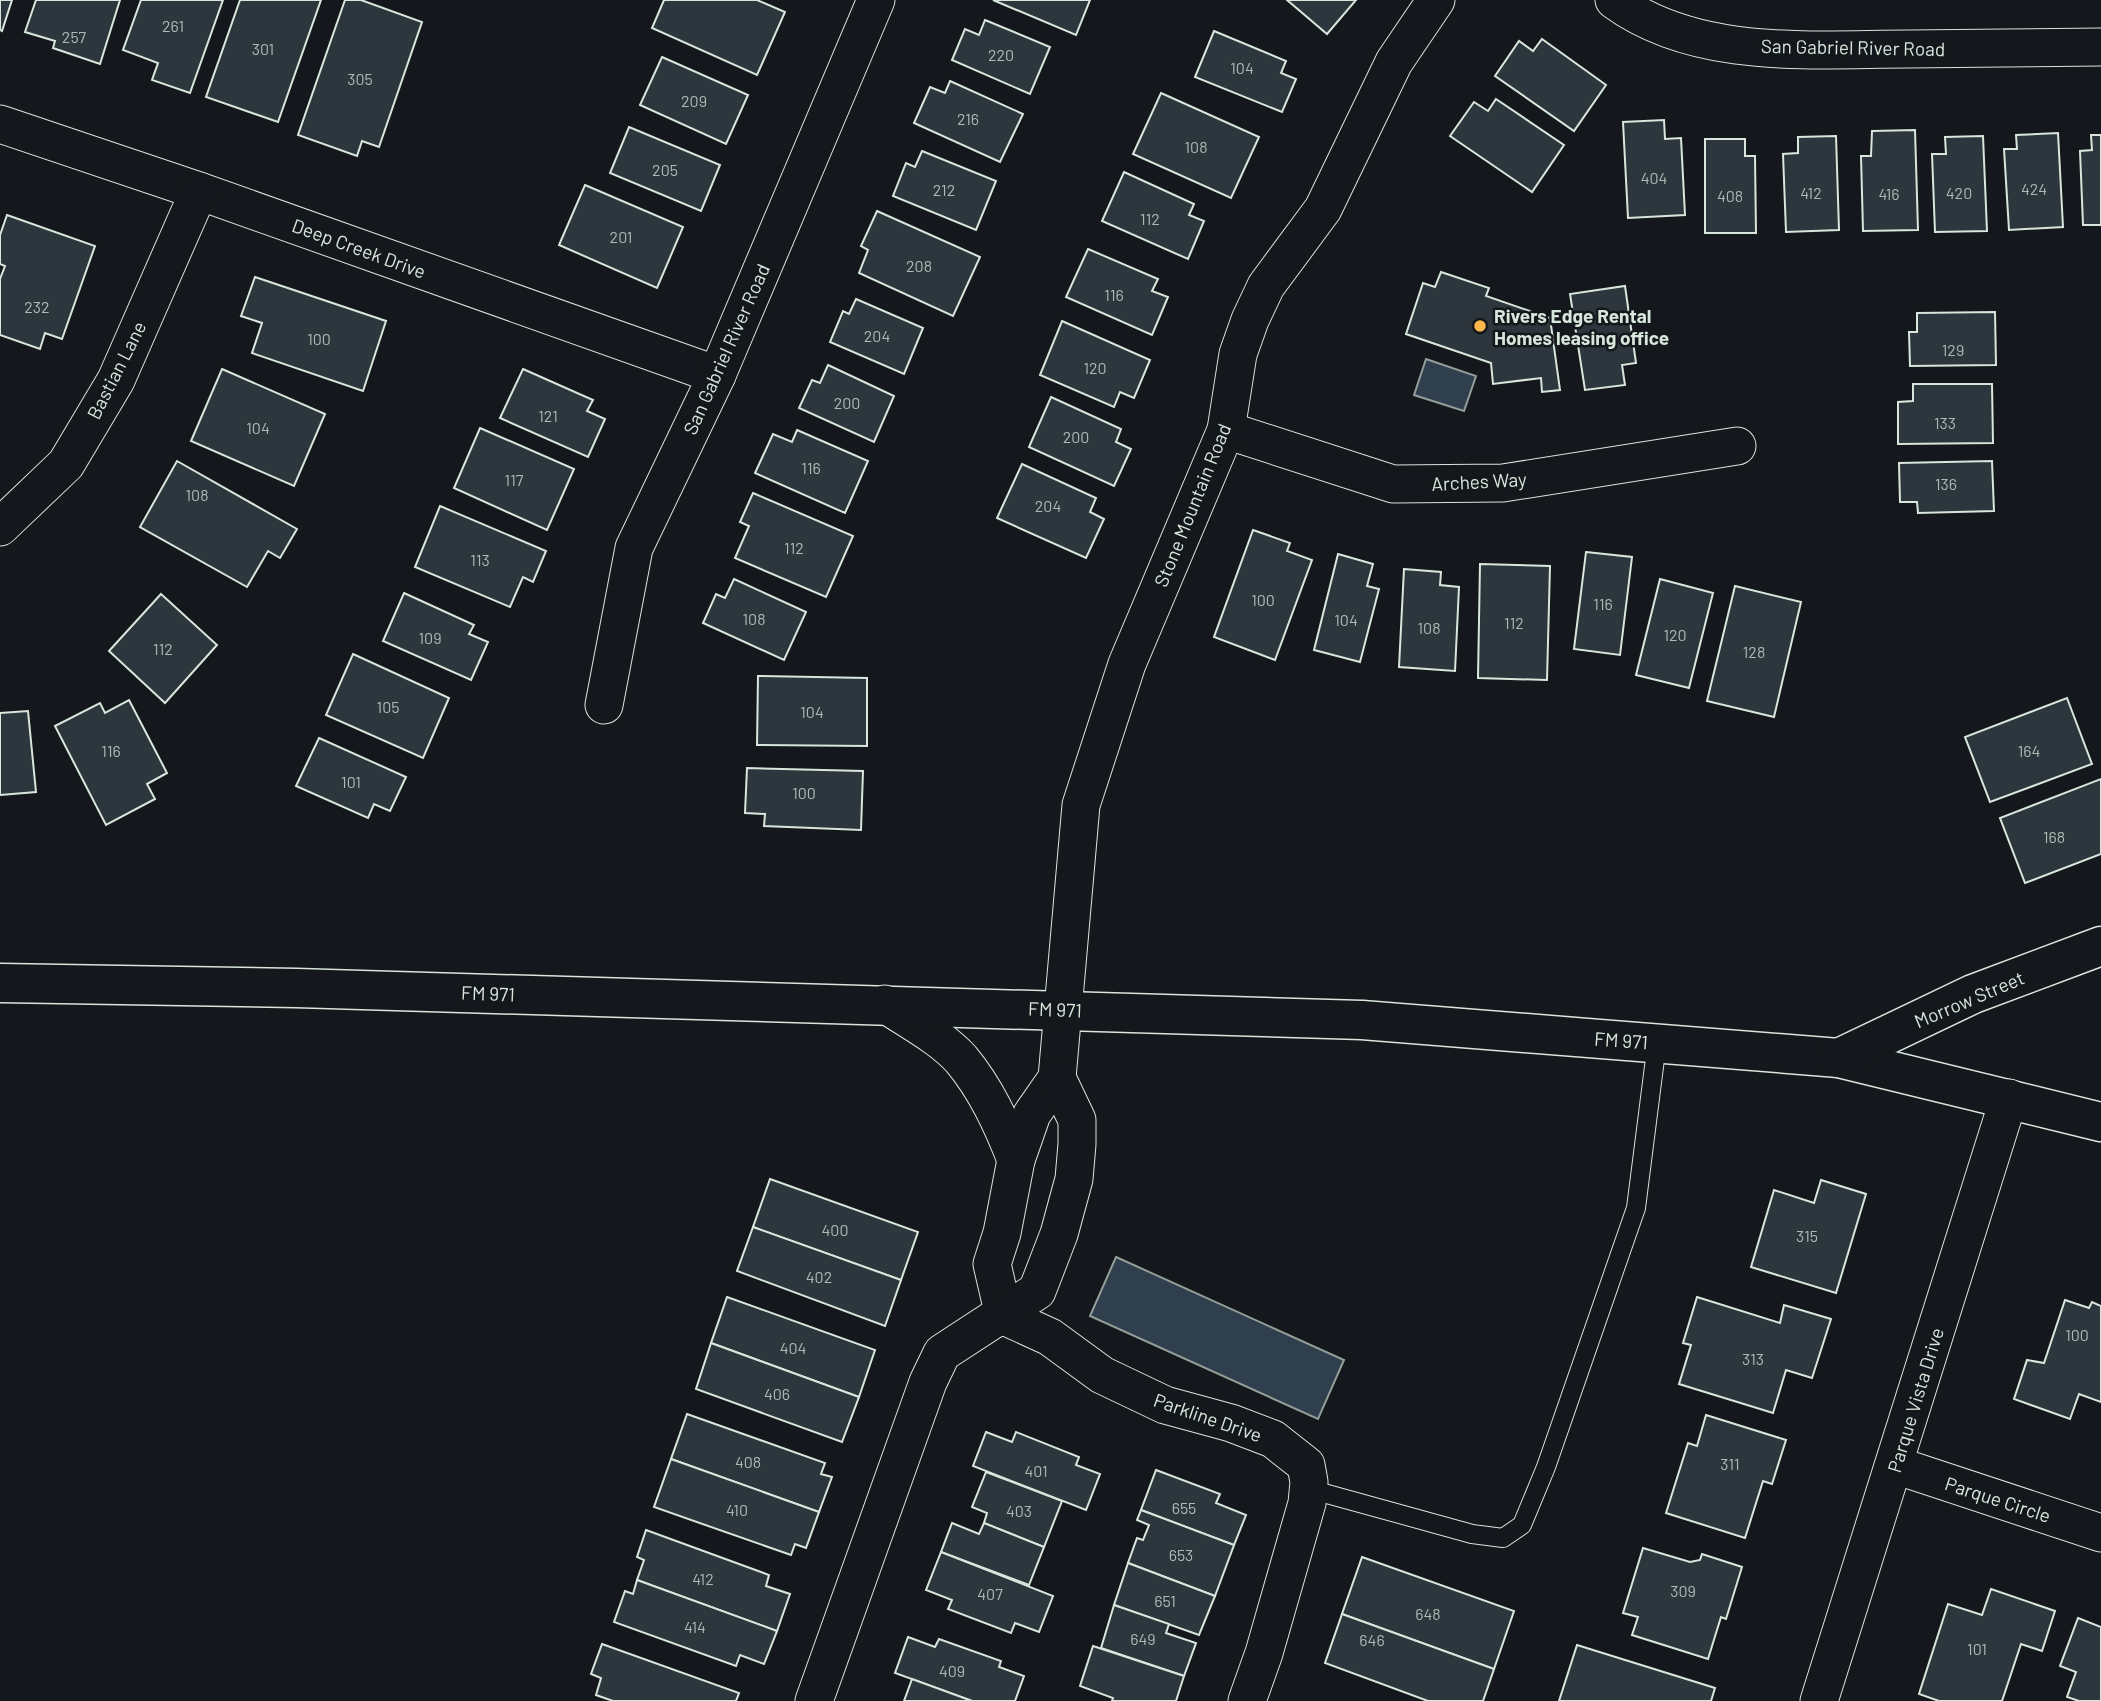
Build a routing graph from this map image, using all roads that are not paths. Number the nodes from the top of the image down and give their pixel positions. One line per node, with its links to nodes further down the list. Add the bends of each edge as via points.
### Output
1 (876, 0): 7 (street, San Gabriel River Road)
2 (1436, 0): 8 (street, Stone Mountain Road, via 1394,62 1323,209 1266,286 1238,354)
3 (1614, 0): 4 (street, San Gabriel River Road, via 1684,35 1774,50)
4 (2101, 47)
5 (0, 124): 6 (street, Deep Creek Drive)
6 (199, 191): 7 (street, Deep Creek Drive); 10 (street, Bastian Lane, via 116,380 66,464)
7 (717, 375): 11 (street, San Gabriel River Road, via 634,548)
8 (1226, 429): 9 (street, Arches Way, via 1393,484 1503,483); 15 (street, Stone Mountain Road, via 1127,664 1081,805)
9 (1737, 446)
10 (0, 527)
11 (604, 705)
12 (2101, 946): 17 (main road, Morrow Street, via 1973,994)
13 (0, 983): 14 (main road, FM 971 / FM 971)
14 (885, 1004): 15 (main road, FM 971 / FM 971); 21 (street, via 960,1059 991,1102)
15 (1063, 1009): 16 (main road, FM 971 / FM 971, via 1362,1020); 18 (street)
16 (1657, 1043): 17 (main road, FM 971 / FM 971); 24 (lane, via 1636,1208 1522,1525 1503,1538 1472,1534)
17 (1839, 1058): 19 (main road, FM 971 / FM 971)
18 (1057, 1078): 21 (street, via 1032,1114); 22 (street, via 1077,1120 1073,1179 1059,1234 1037,1291)
19 (2009, 1098): 20 (main road, FM 971 / FM 971); 23 (street, Parque Vista Drive)
20 (2101, 1122)
21 (1016, 1160): 22 (street, via 992,1264)
22 (1004, 1315): 24 (street, Parkline Drive, via 1050,1337 1102,1375 1165,1405 1273,1439 1307,1465); 26 (street, via 942,1353)
23 (1895, 1465): 25 (street, Parque Circle); 28 (street, Parque Vista Drive)
24 (1308, 1489): 27 (street)
25 (2101, 1533)
26 (814, 1701)
27 (1247, 1701)
28 (1819, 1701)

